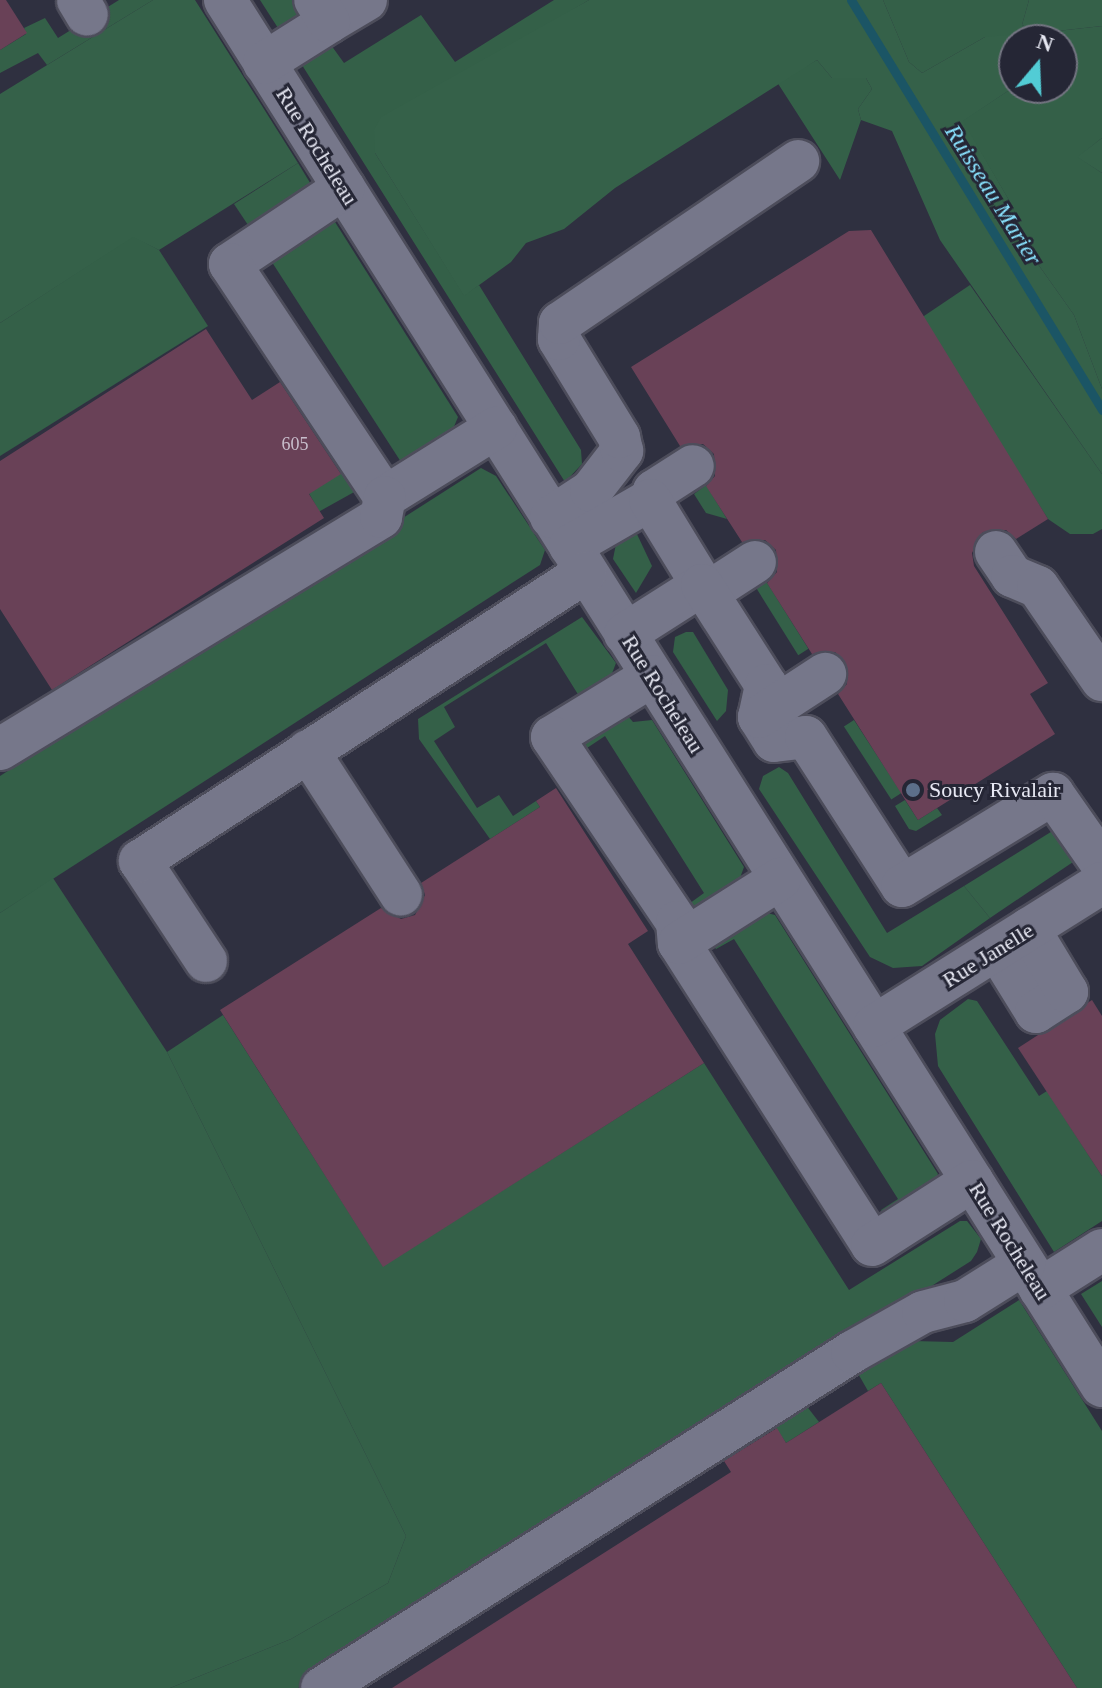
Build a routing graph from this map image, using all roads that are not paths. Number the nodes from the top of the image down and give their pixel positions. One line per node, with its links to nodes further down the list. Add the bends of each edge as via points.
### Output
1 (225, 0): 4 (street, Rue Rocheleau)
2 (366, 0): 3 (street)
3 (322, 11): 4 (street)
4 (264, 63): 6 (street, Rue Rocheleau)
5 (798, 161): 9 (street, via 560,323 559,339 622,443)
6 (344, 188): 7 (street, Rue Rocheleau); 10 (street, via 230,264)
7 (496, 428): 10 (street); 12 (street, Rue Rocheleau)
8 (693, 466): 11 (street)
9 (602, 480): 11 (street); 12 (street)
10 (385, 497): 21 (street, via 381,517)
11 (637, 508): 12 (street); 15 (street)
12 (569, 545): 16 (street, Rue Rocheleau); 22 (street)
13 (996, 552): 19 (street, via 1012,576 1038,587)
14 (755, 562): 15 (street)
15 (705, 589): 16 (street); 20 (street, via 766,685)
16 (625, 634): 18 (street, Rue Rocheleau)
17 (825, 674): 20 (street)
18 (652, 676): 23 (street, Rue Rocheleau); 28 (street, via 552,737 677,922)
19 (1102, 680)
20 (762, 723): 23 (street); 24 (street, via 774,741 806,737 902,886 1053,794)
21 (0, 749)
22 (308, 751): 27 (street); 29 (street, via 140,861)
23 (708, 765): 25 (street, Rue Rocheleau)
24 (1102, 864)
25 (780, 879): 28 (street); 30 (street, Rue Rocheleau)
26 (1102, 883): 30 (street, Rue Janelle)
27 (401, 895)
28 (679, 943): 31 (street, via 872,1245)
29 (206, 961)
30 (874, 1026): 31 (street, Rue Rocheleau)
31 (972, 1181): 33 (street, Rue Rocheleau)
32 (1102, 1250): 33 (street)
33 (1032, 1277): 34 (street, Rue Rocheleau); 35 (street, via 923,1312 852,1352)
34 (1102, 1386)
35 (322, 1688)

